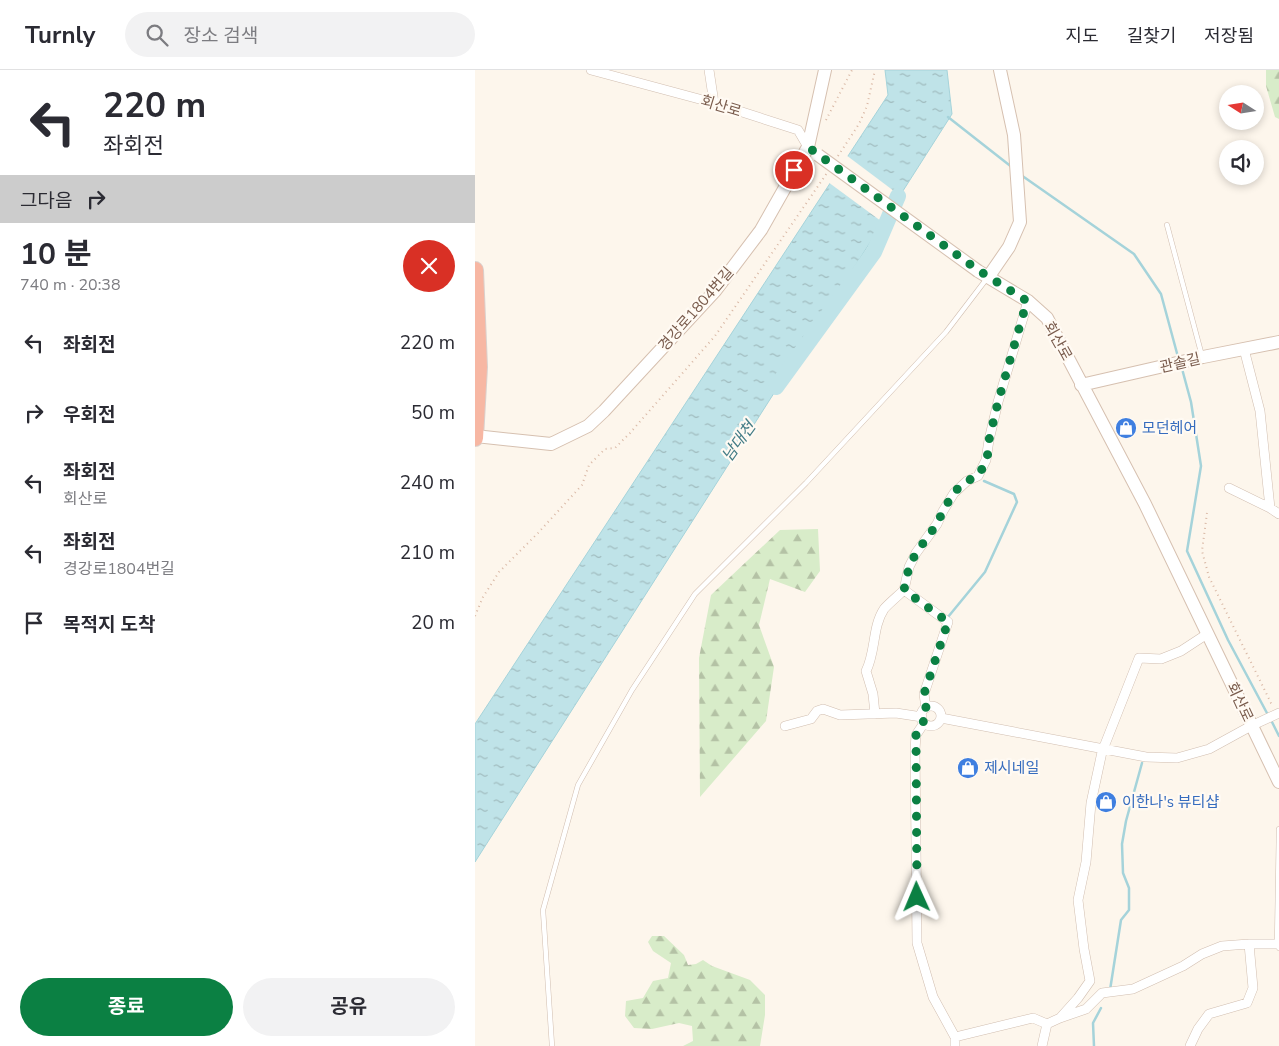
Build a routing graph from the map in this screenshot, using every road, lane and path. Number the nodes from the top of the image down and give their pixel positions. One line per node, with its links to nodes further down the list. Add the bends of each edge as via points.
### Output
1 (591, 70): 7 (street, 회산로)
2 (709, 70): 7 (street)
3 (825, 70): 9 (street, 경강로1804번길)
4 (852, 70): 8 (path)
5 (875, 70): 10 (path, via 859,124)
6 (999, 70): 14 (street, via 1014,135 1020,222 1009,247)
7 (714, 103): 9 (street, 회산로, via 798,130)
8 (823, 124)
9 (808, 147): 14 (street, 회산로, bridge); 20 (street, 경강로1804번길, via 761,230 715,291 589,426 551,444)
10 (836, 158)
11 (831, 166): 26 (path, via 715,336 630,433 615,448 605,449 589,466 582,484 499,572)
12 (1167, 226): 18 (lane)
13 (475, 270): 20 (highway, via 479,367)
14 (984, 273): 15 (street, 회산로); 42 (lane, via 946,332 806,483 695,594 632,690 583,776 543,910)
15 (1027, 301): 19 (street, 회산로, via 1047,318); 25 (street, via 998,402 987,460 978,476 954,492 916,553)
16 (1279, 342): 17 (street, 관솔길)
17 (1244, 350): 18 (street, 관솔길); 22 (street, via 1260,411)
18 (1203, 357): 19 (street, 관솔길)
19 (1081, 385): 27 (street, 회산로, via 1145,504)
20 (475, 437)
21 (1229, 488): 22 (street)
22 (1270, 508): 24 (street)
23 (1207, 513): 28 (path, via 1202,551 1209,577)
24 (1279, 514)
25 (904, 590): 29 (street, via 885,608 879,621 867,671); 30 (street, via 948,622 924,694)
26 (475, 616)
27 (1207, 634): 33 (street, 회산로); 34 (street, via 1181,651 1161,659 1139,658)
28 (1276, 712): 33 (street)
29 (875, 714): 30 (street); 32 (street, via 840,715 823,709 811,718)
30 (924, 716): 31 (street, via 929,726); 31 (street, via 935,707); 41 (street, via 916,735 915,750 917,944 933,997)
31 (941, 718): 34 (street)
32 (785, 726)
33 (1251, 726): 34 (street, via 1209,749 1177,758 1146,757); 35 (street, 회산로)
34 (1104, 748): 39 (street, via 1091,803 1087,862 1078,900 1090,981)
35 (1279, 782)
36 (1279, 829): 38 (lane)
37 (1249, 944): 38 (street); 39 (street, via 1222,946 1133,989 1102,993 1086,1009); 44 (street, via 1253,988 1247,1003 1209,1014)
38 (1278, 946)
39 (1060, 1018): 40 (street)
40 (1047, 1024): 41 (street, via 1033,1018); 43 (street)
41 (955, 1042)
42 (552, 1046)
43 (1042, 1046)
44 (1190, 1046)

